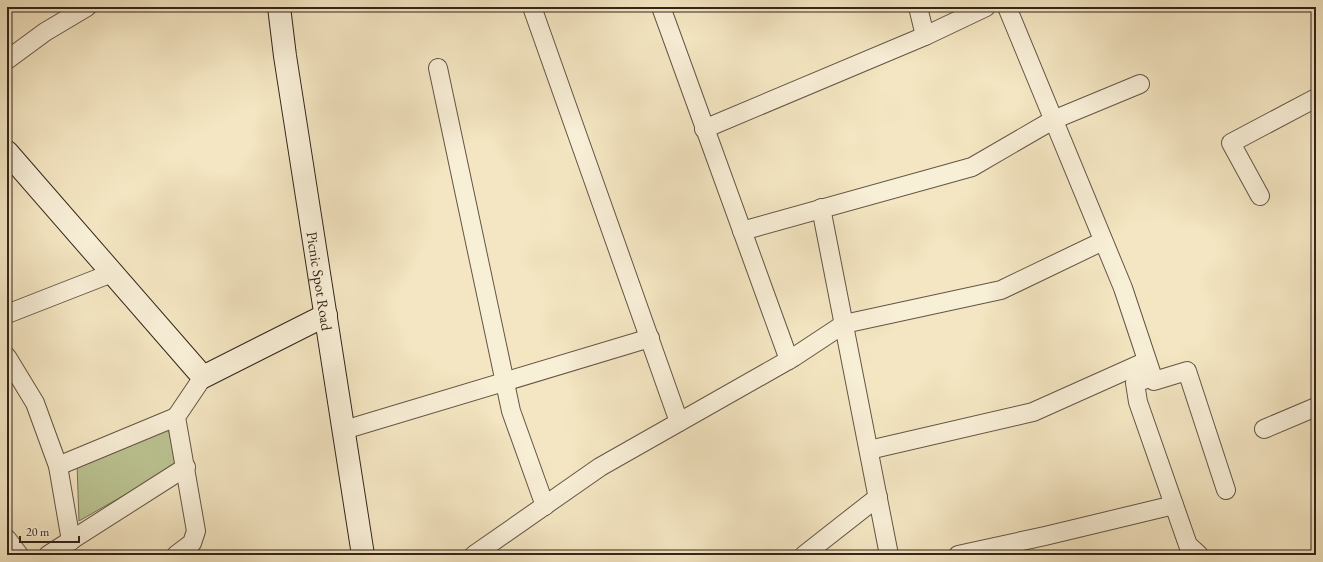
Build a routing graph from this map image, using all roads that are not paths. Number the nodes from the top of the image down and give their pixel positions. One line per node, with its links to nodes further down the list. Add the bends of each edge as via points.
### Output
1 (87, 7): 9 (street, via 45,32)
2 (279, 7): 22 (street, Picnic Spot Road)
3 (532, 7): 24 (street)
4 (661, 7): 14 (street)
5 (918, 7): 8 (street)
6 (986, 7): 8 (street)
7 (1007, 7): 13 (street)
8 (925, 36): 14 (street)
9 (7, 60)
10 (438, 68): 29 (street)
11 (1140, 84): 13 (street)
12 (1316, 98): 16 (street, via 1231,142)
13 (1053, 120): 17 (street, via 972,167); 19 (street)
14 (704, 129): 18 (street)
15 (7, 152): 20 (street)
16 (1260, 196)
17 (821, 208): 18 (street); 23 (street)
18 (742, 231): 26 (street)
19 (1103, 241): 23 (street, via 1001,290); 27 (street, via 1123,288)
20 (112, 273): 21 (street); 28 (street)
21 (7, 314)
22 (326, 315): 28 (street); 34 (street, Picnic Spot Road)
23 (844, 324): 26 (street); 35 (street)
24 (650, 338): 29 (street); 32 (street)
25 (7, 357): 36 (street, via 35,402)
26 (789, 360): 32 (street)
27 (1150, 369): 35 (street, via 1033,412); 38 (street, via 1154,381 1186,371); 40 (street, via 1135,383 1138,402)
28 (203, 377): 31 (street)
29 (504, 383): 34 (street); 41 (street, via 510,411)
30 (1316, 407): 33 (street)
31 (176, 417): 36 (street); 37 (street)
32 (679, 422): 41 (street, via 600,468)
33 (1264, 429)
34 (344, 430): 45 (street, Picnic Spot Road)
35 (869, 450): 39 (street)
36 (58, 466): 43 (street)
37 (186, 467): 43 (street); 48 (street, via 196,531 192,544)
38 (1226, 490)
39 (878, 497): 50 (street); 51 (street)
40 (1174, 505): 44 (street); 53 (street, via 1188,545)
41 (545, 506): 49 (street)
42 (7, 539): 46 (street)
43 (71, 541): 47 (street)
44 (1004, 550): 52 (street)
45 (359, 553)
46 (19, 555)
47 (48, 555)
48 (176, 555)
49 (474, 555)
50 (804, 555)
51 (890, 555)
52 (958, 555)
53 (1199, 555)

